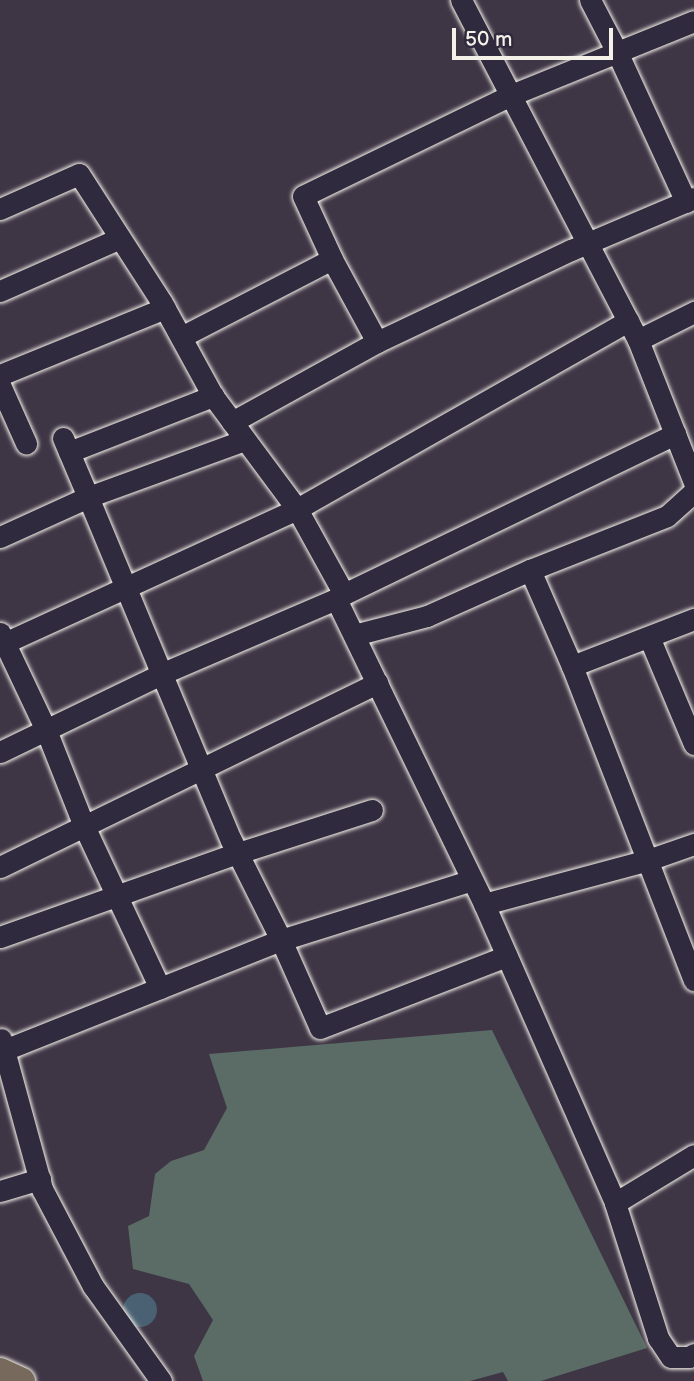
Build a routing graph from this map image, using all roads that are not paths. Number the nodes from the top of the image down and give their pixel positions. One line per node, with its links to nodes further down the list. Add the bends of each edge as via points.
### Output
1 (461, 0): 5 (street)
2 (590, 0): 4 (street)
3 (694, 21): 4 (street)
4 (617, 51): 5 (street); 6 (street)
5 (511, 95): 9 (street); 10 (street, via 303,196)
6 (690, 200): 9 (street)
7 (0, 209): 8 (street, via 79,174)
8 (120, 238): 11 (street); 12 (street)
9 (588, 244): 14 (street); 16 (street)
10 (332, 260): 15 (street); 16 (street)
11 (0, 291)
12 (165, 308): 15 (street); 17 (street)
13 (694, 312): 14 (street)
14 (633, 330): 21 (street); 27 (street)
15 (181, 337): 19 (street)
16 (377, 342): 20 (street)
17 (0, 375)
18 (0, 385): 23 (street)
19 (213, 396): 20 (street); 26 (street, via 66,445)
20 (232, 422): 22 (street)
21 (675, 435): 24 (street); 31 (street)
22 (245, 440): 26 (street); 27 (street)
23 (26, 443)
24 (694, 482)
25 (694, 492): 29 (street, via 667,516)
26 (88, 497): 28 (street); 30 (street)
27 (296, 509): 30 (street); 31 (street)
28 (0, 537)
29 (530, 570): 33 (street, via 427,616); 36 (street)
30 (125, 589): 35 (street); 37 (street)
31 (340, 596): 33 (street); 37 (street)
32 (694, 620): 34 (street)
33 (354, 635): 38 (street)
34 (649, 637): 36 (street); 40 (street)
35 (2, 640): 39 (street)
36 (572, 666): 47 (street)
37 (161, 674): 39 (street); 42 (street)
38 (378, 683): 42 (street); 49 (street)
39 (46, 730): 41 (street); 44 (street)
40 (694, 744)
41 (0, 752)
42 (202, 770): 44 (street); 46 (street)
43 (372, 810): 46 (street)
44 (84, 826): 48 (street); 50 (street)
45 (694, 844): 47 (street)
46 (238, 853): 50 (street); 53 (street)
47 (648, 860): 51 (street); 55 (street)
48 (0, 867)
49 (472, 880): 51 (street); 53 (street)
50 (117, 896): 52 (street); 56 (street)
51 (484, 904): 54 (street)
52 (0, 937)
53 (281, 940): 54 (street, via 320,1028); 56 (street)
54 (507, 956): 61 (street)
55 (694, 980)
56 (160, 988): 57 (street)
57 (2, 1043): 59 (street)
58 (694, 1154): 61 (street)
59 (40, 1179): 60 (street); 65 (street, via 93,1286)
60 (0, 1191)
61 (615, 1203): 62 (street, via 658,1338 671,1357)
62 (692, 1359)
63 (0, 1371): 64 (main road)
64 (22, 1381)
65 (161, 1381)

